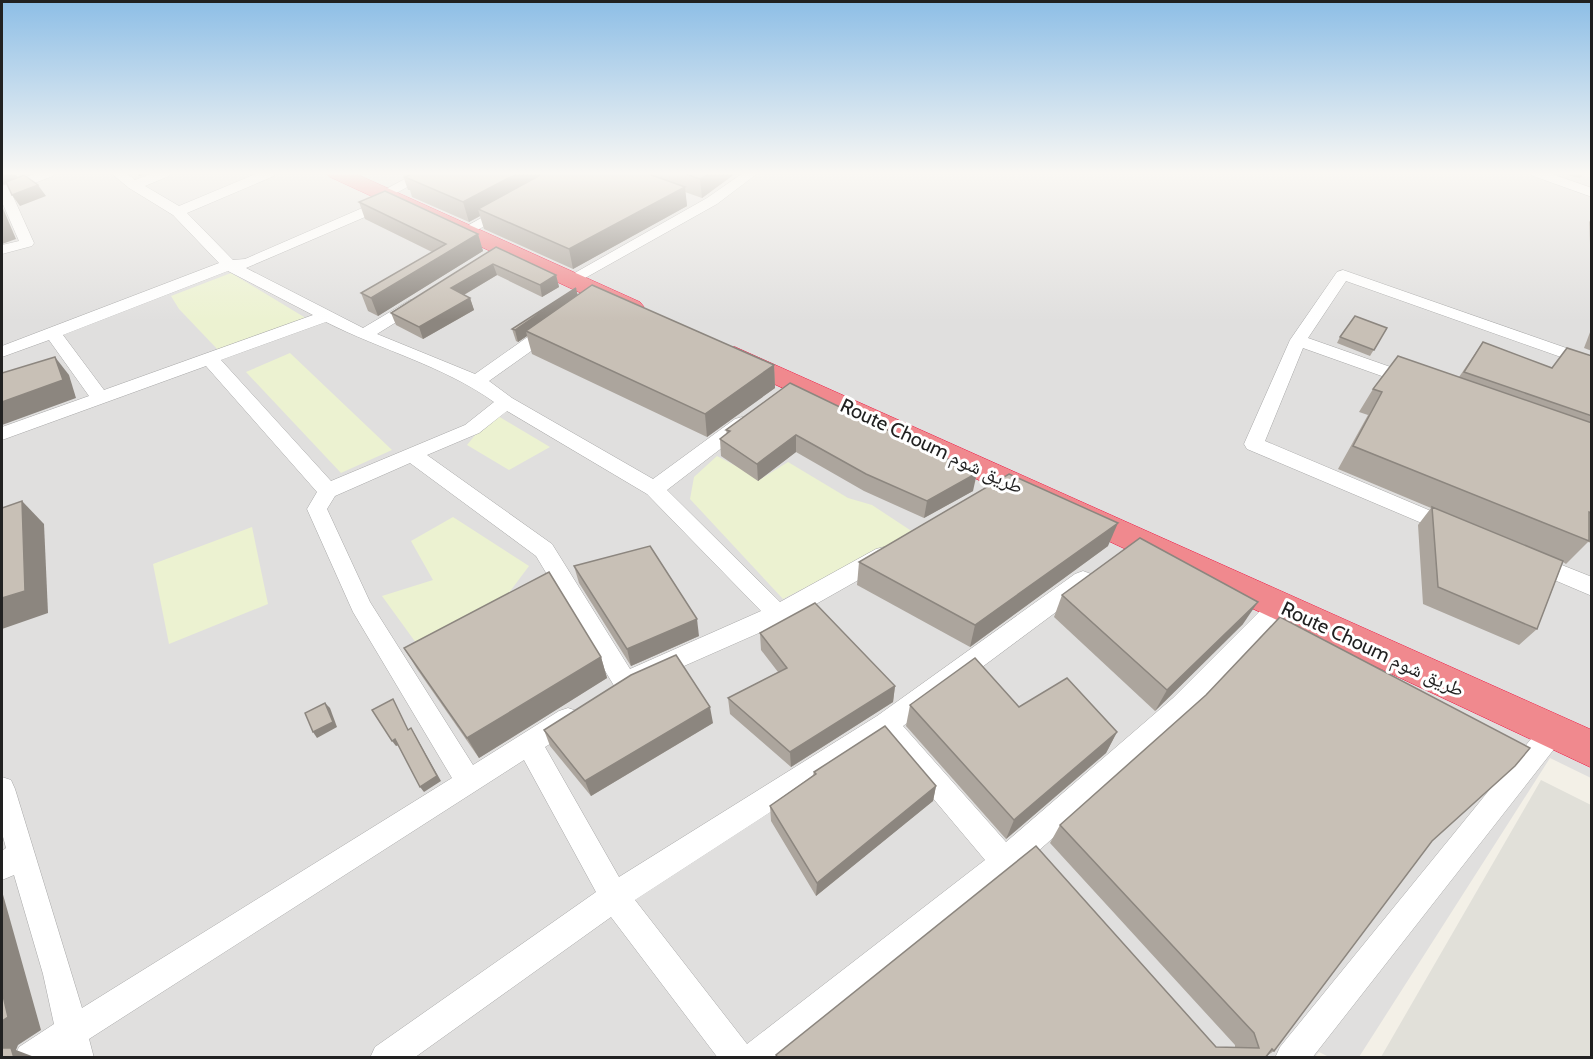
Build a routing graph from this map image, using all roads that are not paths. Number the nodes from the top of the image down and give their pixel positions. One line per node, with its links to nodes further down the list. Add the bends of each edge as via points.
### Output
1 (17, 222): 8 (street, via 27,243)
2 (187, 222): 9 (street)
3 (333, 222): 9 (street, via 249,262)
4 (446, 222): 7 (highway)
5 (480, 222): 7 (street)
6 (682, 222): 11 (street)
7 (465, 231): 11 (highway, via 492,255)
8 (2, 250)
9 (229, 265): 12 (street); 15 (street)
10 (433, 292): 16 (street)
11 (586, 293): 13 (highway)
12 (327, 316): 16 (street); 20 (street)
13 (656, 318)
14 (564, 320): 22 (street)
15 (52, 332): 19 (street); 24 (street)
16 (364, 335): 22 (street)
17 (1298, 340): 21 (street, via 1343,275); 23 (street); 31 (street, via 1254,444)
18 (710, 343): 33 (highway, Route Choum طريق شوم, via 787,390 1000,487)
19 (2, 352)
20 (210, 359): 24 (street); 30 (street)
21 (1592, 363)
22 (477, 381): 25 (street)
23 (1434, 388)
24 (100, 398): 27 (street)
25 (506, 402): 28 (street, via 472,429); 29 (street)
26 (759, 411): 29 (street)
27 (2, 434)
28 (412, 454): 30 (street); 38 (street, via 544,550)
29 (654, 489): 37 (street)
30 (328, 491): 43 (street, via 317,509 361,606)
31 (1472, 536)
32 (904, 544): 37 (street)
33 (1119, 554): 36 (highway, Route Choum طريق شوم); 39 (street)
34 (1515, 555): 35 (street)
35 (1592, 587)
36 (1279, 606): 40 (highway, Route Choum طريق شوم); 46 (street, via 1035,851)
37 (778, 614): 38 (street)
38 (605, 695): 41 (street)
39 (886, 724): 46 (street); 47 (street)
40 (1553, 731): 42 (highway, Route Choum طريق شوم); 53 (street)
41 (529, 744): 43 (street); 47 (street)
42 (1592, 750)
43 (469, 783): 48 (street)
44 (2, 789): 45 (street)
45 (12, 861): 48 (street, via 58,974)
46 (1005, 862): 52 (street)
47 (614, 897): 50 (street); 51 (street)
48 (74, 1044): 49 (street)
49 (30, 1058)
50 (386, 1058)
51 (738, 1058)
52 (755, 1058)
53 (1291, 1058)

